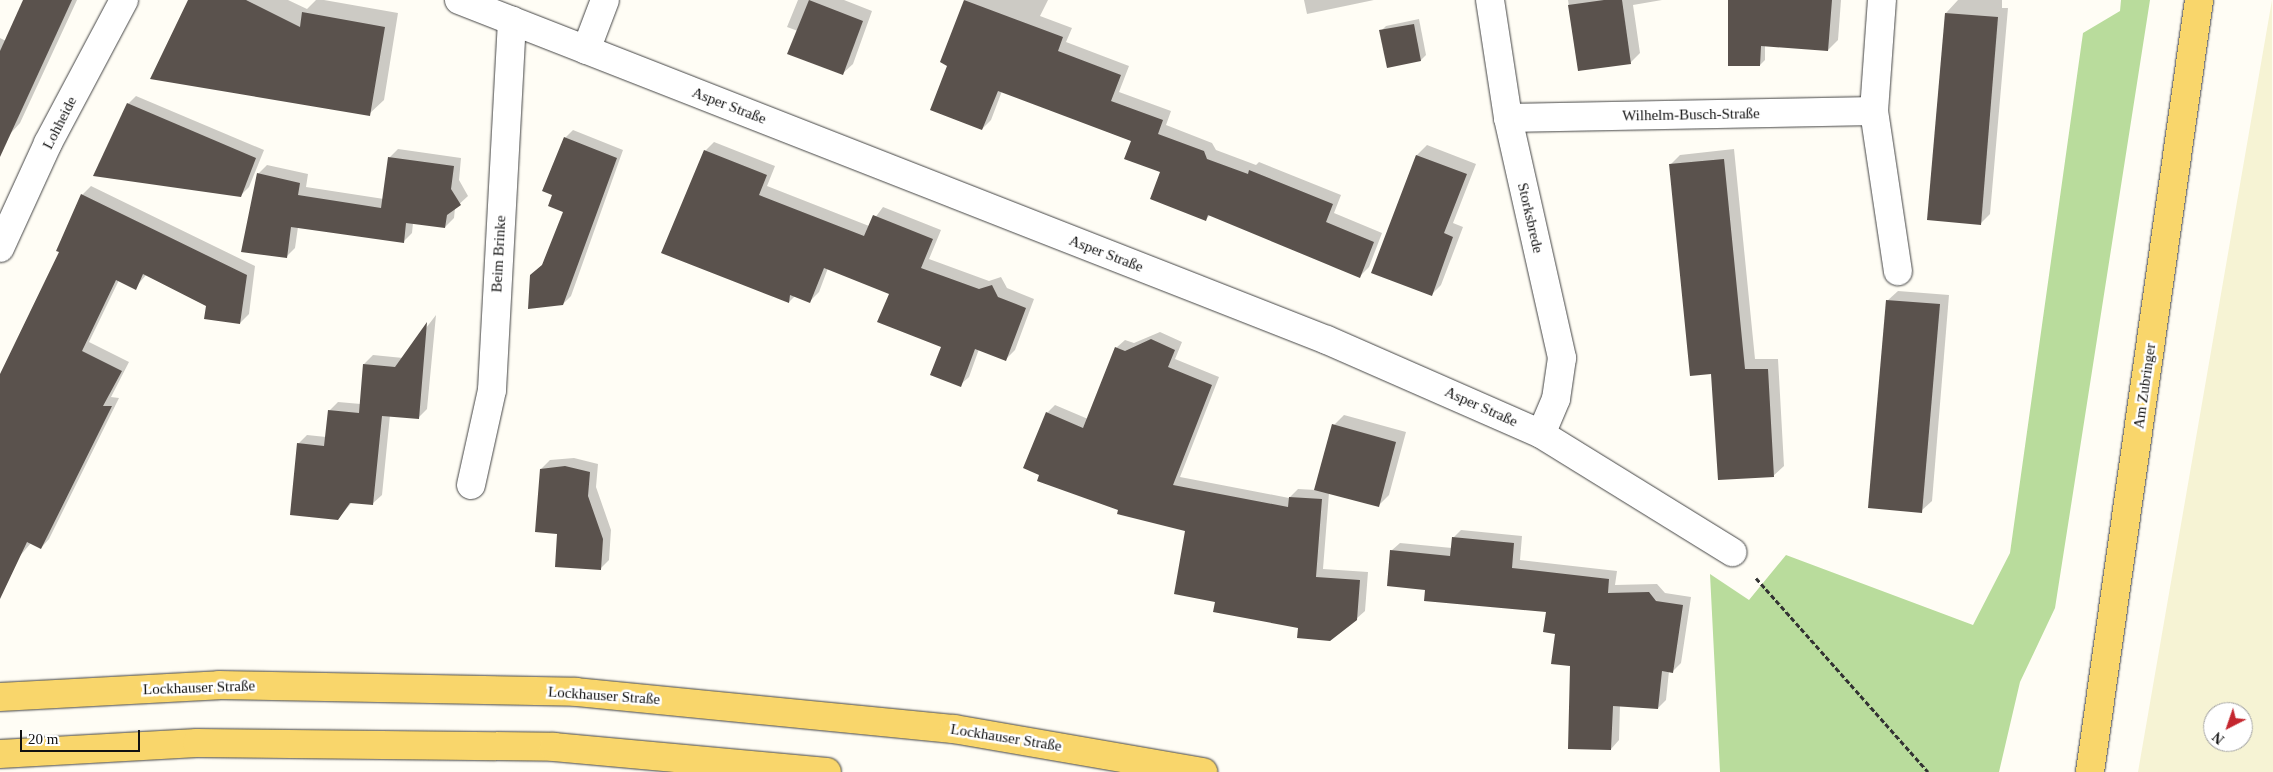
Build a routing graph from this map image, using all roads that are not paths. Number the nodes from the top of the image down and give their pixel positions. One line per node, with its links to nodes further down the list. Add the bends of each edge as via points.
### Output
1 (124, 0): 11 (street, Lohheide, via 48,143)
2 (459, 0): 7 (street, Asper Straße)
3 (605, 0): 8 (street)
4 (1490, 0): 10 (street, Storksbrede)
5 (1882, 0): 9 (street)
6 (2199, 0): 20 (main road, Am Zubringer)
7 (512, 21): 8 (street, Asper Straße); 14 (street, Beim Brinke, via 492,390)
8 (586, 50): 13 (street, Asper Straße, via 1328,340)
9 (1874, 111): 10 (street, Wilhelm-Busch-Straße); 12 (street)
10 (1508, 118): 13 (street, Storksbrede, via 1562,358 1556,399)
11 (0, 248)
12 (1898, 271)
13 (1541, 434): 15 (street, Asper Straße)
14 (471, 485)
15 (1732, 552)
16 (0, 697): 19 (main road, Lockhauser Straße, via 219,686 576,692 954,729)
17 (0, 754): 18 (main road, via 197,743 554,747)
18 (828, 772)
19 (1203, 772)
20 (2090, 772)

